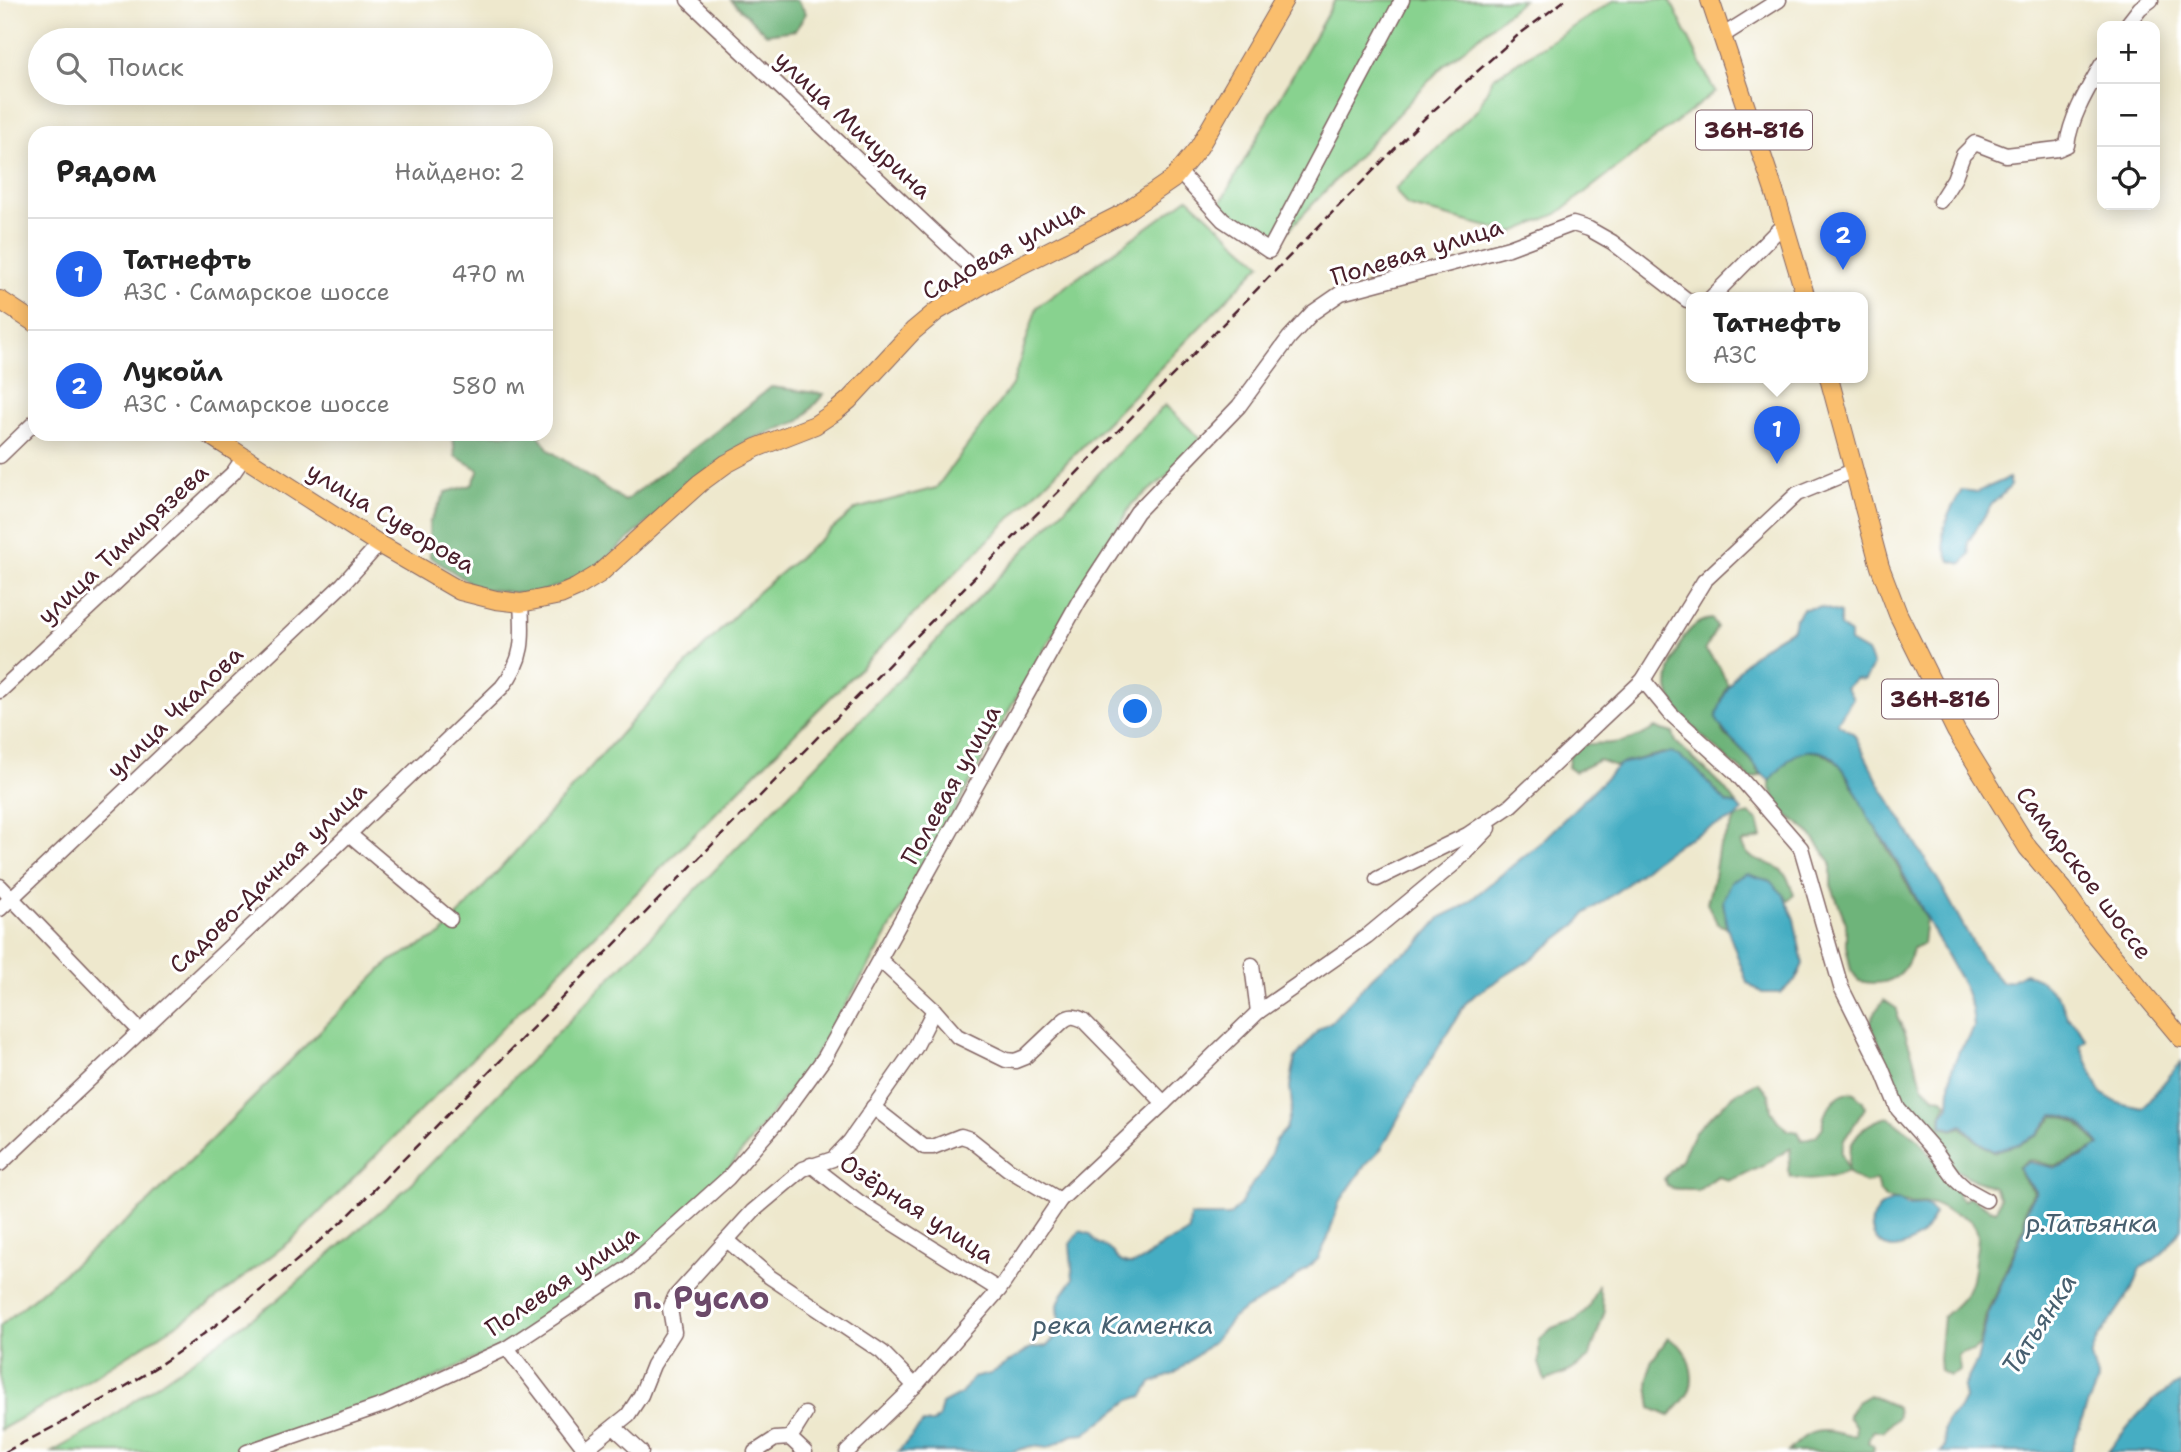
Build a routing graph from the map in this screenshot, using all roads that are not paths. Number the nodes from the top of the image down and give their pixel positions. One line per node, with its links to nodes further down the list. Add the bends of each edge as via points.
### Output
1 (688, 0): 13 (street, улица Мичурина)
2 (1402, 0): 10 (street, via 1269,251 1223,220)
3 (1710, 0): 8 (main road, 36Н-816)
4 (1779, 0): 8 (street)
5 (2151, 0): 7 (street)
6 (1282, 1): 10 (main road, Садовая улица, via 1213,125)
7 (2130, 21)
8 (1722, 36): 12 (main road, 36Н-816)
9 (2097, 73): 11 (street, via 2067,145 2006,155 1975,143 1963,155)
10 (1180, 173): 13 (main road, Садовая улица, via 1122,214)
11 (1940, 201)
12 (1784, 224): 14 (street); 15 (main road, 36Н-816)
13 (987, 282): 26 (main road, Садовая улица, via 913,331 836,411 726,464 599,574 576,588)
14 (1717, 292)
15 (1804, 292)
16 (1686, 299): 36 (street, Полевая улица, via 1612,242 1573,224 1509,248 1341,293 1312,313 1239,406 1137,512 1079,601)
17 (0, 300): 18 (main road)
18 (28, 318)
19 (1830, 383): 24 (main road, Самарское шоссе / 36Н-816)
20 (28, 429): 22 (street)
21 (219, 441): 23 (main road, улица Суворова)
22 (0, 456)
23 (244, 457): 25 (main road, улица Суворова); 28 (street, улица Тимирязева, via 233,473)
24 (1855, 470): 27 (street, via 1797,494 1704,581); 41 (main road, Самарское шоссе / 36Н-816, via 1893,603 1956,731 2028,848)
25 (379, 544): 26 (main road, улица Суворова, via 460,591); 33 (street, улица Чкалова)
26 (521, 603): 30 (street, Садово-Дачная улица, via 522,647 509,679)
27 (1643, 680): 29 (street); 47 (street, via 1671,714 1735,772 1801,848 1841,987 1898,1109 1956,1180)
28 (0, 691)
29 (1510, 806): 31 (street, via 1467,835); 39 (street, Озёрная улица, via 1455,863 1367,936)
30 (349, 834): 35 (street); 40 (street, Садово-Дачная улица)
31 (1377, 879)
32 (0, 886): 33 (street)
33 (12, 898): 34 (street, улица Чкалова); 40 (street)
34 (0, 909)
35 (450, 919)
36 (880, 960): 38 (street); 50 (street, Полевая улица, via 825,1057 728,1178 628,1268)
37 (1252, 965): 39 (street)
38 (934, 1010): 42 (street, via 957,1037 1015,1061 1069,1016 1076,1017); 43 (street, via 915,1048)
39 (1258, 1012): 42 (street, Озёрная улица)
40 (140, 1031): 44 (street, Садово-Дачная улица)
41 (2181, 1038)
42 (1164, 1103): 46 (street, Озёрная улица)
43 (873, 1107): 45 (street, via 833,1158); 46 (street, via 924,1147 961,1136 970,1139 1008,1170)
44 (0, 1164)
45 (811, 1165): 48 (street, via 754,1210); 49 (street, Озёрная улица, via 859,1202)
46 (1060, 1200): 49 (street, Озёрная улица)
47 (1986, 1200)
48 (727, 1240): 51 (street, via 770,1277 882,1352); 53 (street, via 675,1297 670,1309 672,1337 635,1405)
49 (999, 1290): 51 (street, Озёрная улица)
50 (507, 1348): 55 (street); 56 (street, Полевая улица, via 387,1404)
51 (915, 1386): 60 (street, Озёрная улица)
52 (805, 1414): 54 (street)
53 (614, 1427): 55 (street); 57 (street)
54 (790, 1438): 58 (street, via 775,1439); 59 (street)
55 (584, 1451)
56 (247, 1452)
57 (641, 1452)
58 (755, 1452)
59 (805, 1452)
60 (847, 1452)

